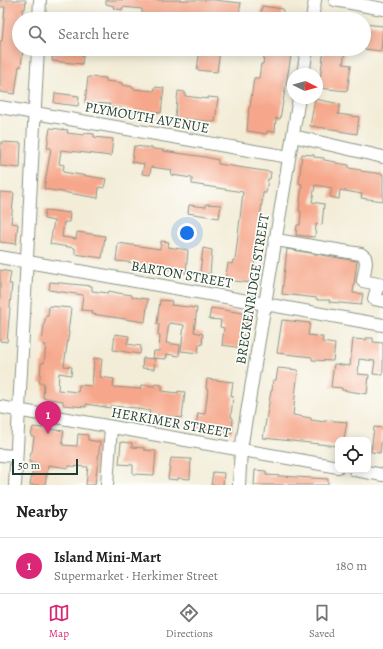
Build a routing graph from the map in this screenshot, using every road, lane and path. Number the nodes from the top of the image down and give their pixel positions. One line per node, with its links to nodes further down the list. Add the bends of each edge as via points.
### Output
1 (40, 0): 5 (street)
2 (315, 0): 6 (street)
3 (335, 0): 4 (street)
4 (383, 9)
5 (39, 12)
6 (313, 12)
7 (38, 56): 12 (street)
8 (306, 56): 9 (street)
9 (304, 68)
10 (298, 104): 13 (street, BRECKENRIDGE STREET)
11 (0, 107): 12 (street, PLYMOUTH AVENUE)
12 (34, 112): 14 (street, PLYMOUTH AVENUE); 18 (street)
13 (293, 136): 14 (street, BRECKENRIDGE STREET); 15 (street)
14 (289, 157): 16 (street, BRECKENRIDGE STREET)
15 (383, 158)
16 (276, 240): 19 (street, via 361,254 366,263 363,281); 21 (street, BRECKENRIDGE STREET)
17 (0, 257): 18 (street, BARTON STREET)
18 (26, 262): 21 (street, BARTON STREET); 24 (street)
19 (380, 284): 20 (street, via 374,299)
20 (383, 301)
21 (265, 304): 22 (street, BARTON STREET); 26 (street, BRECKENRIDGE STREET)
22 (383, 325)
23 (0, 407): 24 (street, HERKIMER STREET)
24 (18, 410): 25 (street, HERKIMER STREET); 28 (street)
25 (110, 427): 26 (street, HERKIMER STREET); 34 (street)
26 (241, 449): 29 (street, HERKIMER STREET); 35 (street, BRECKENRIDGE STREET)
27 (0, 455): 28 (street)
28 (16, 456): 33 (street)
29 (335, 466)
30 (371, 473): 31 (street)
31 (383, 475)
32 (383, 482): 36 (street)
33 (14, 485)
34 (107, 485)
35 (239, 485)
36 (383, 485)

